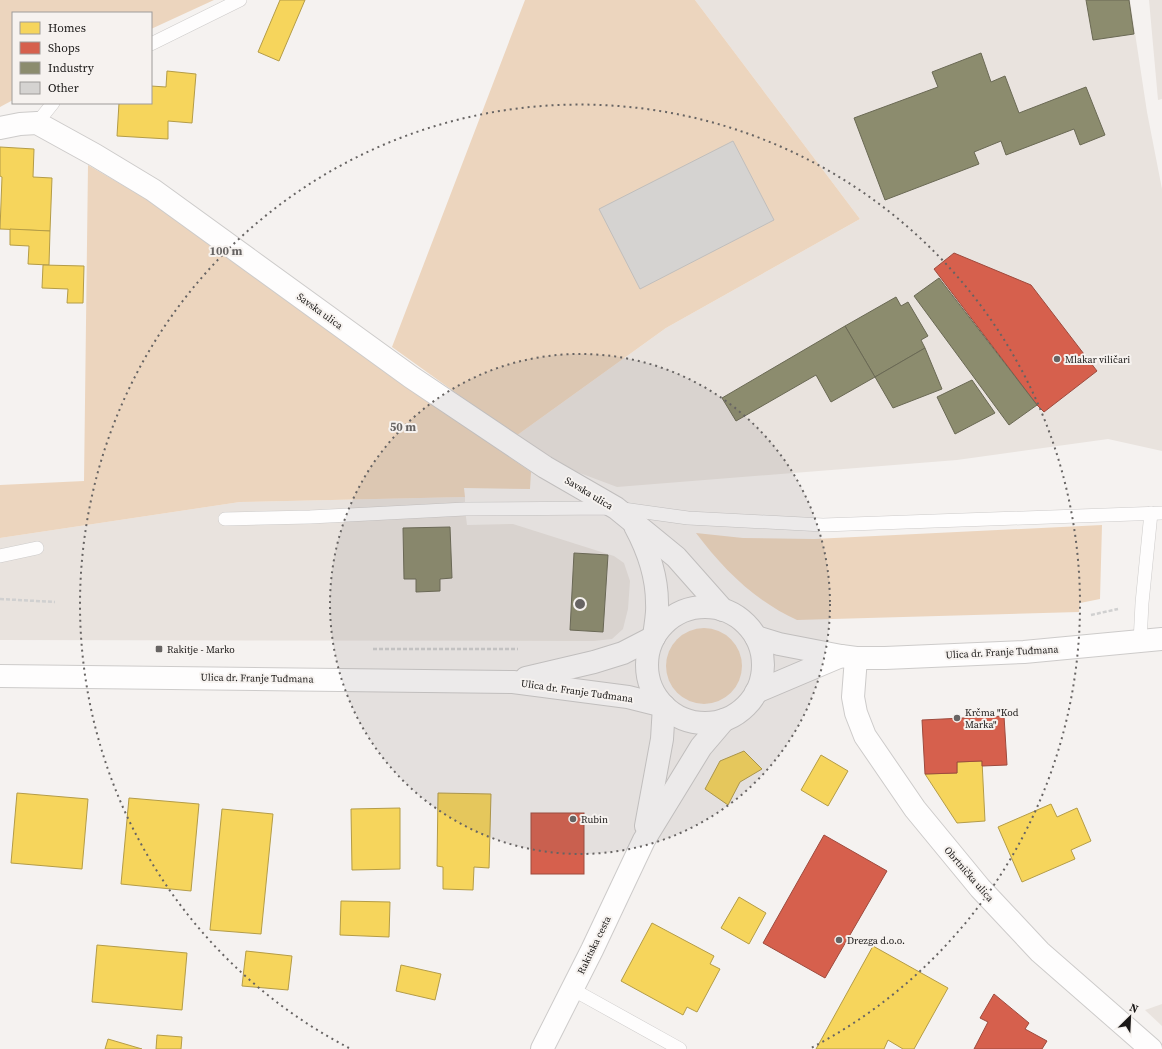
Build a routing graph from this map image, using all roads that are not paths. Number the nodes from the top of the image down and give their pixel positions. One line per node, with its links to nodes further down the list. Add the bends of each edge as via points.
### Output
1 (240, 0): 2 (lane)
2 (152, 44)
3 (52, 104): 4 (lane)
4 (37, 123): 5 (main road); 6 (main road, Savska ulica, via 153,190 411,377 545,467)
5 (0, 128)
6 (616, 508): 7 (lane, via 688,518 823,525); 8 (lane, via 465,509); 9 (main road, Savska ulica)
7 (1156, 513): 16 (lane, via 1142,603)
8 (225, 519)
9 (633, 524): 12 (main road, Savska ulica, via 676,557); 13 (main road, Savska ulica, via 645,545 653,570 657,603)
10 (36, 548): 11 (lane)
11 (0, 556)
12 (723, 610): 13 (main road, via 703,607 683,611 667,621); 14 (main road, via 743,622)
13 (654, 637): 19 (main road, Ulica dr. Franje Tuđmana, via 623,653); 21 (main road, via 647,656 647,668 651,688)
14 (756, 637): 17 (main road, Ulica dr. Franje Tuđmana, via 779,644); 20 (main road, via 762,652 762,673)
15 (1162, 639): 16 (main road, Ulica dr. Franje Tuđmana)
16 (1140, 642): 17 (main road, Ulica dr. Franje Tuđmana, via 1024,652 885,658)
17 (849, 657): 20 (main road, Ulica dr. Franje Tuđmana); 27 (main road, Obrtnička ulica, via 856,713 865,736 915,810 980,888 1040,952)
18 (0, 676): 19 (main road, Ulica dr. Franje Tuđmana)
19 (513, 682): 21 (main road, Ulica dr. Franje Tuđmana, via 628,697)
20 (756, 692): 22 (main road, via 741,710)
21 (664, 706): 22 (main road, via 681,718 700,723); 23 (main road, Rakitska cesta, via 662,739)
22 (724, 720): 23 (main road, Rakitska cesta, via 701,747)
23 (644, 840): 24 (main road, Rakitska cesta)
24 (572, 989): 25 (main road, Rakitska cesta); 26 (lane)
25 (542, 1049)
26 (680, 1049)
27 (1151, 1049)

